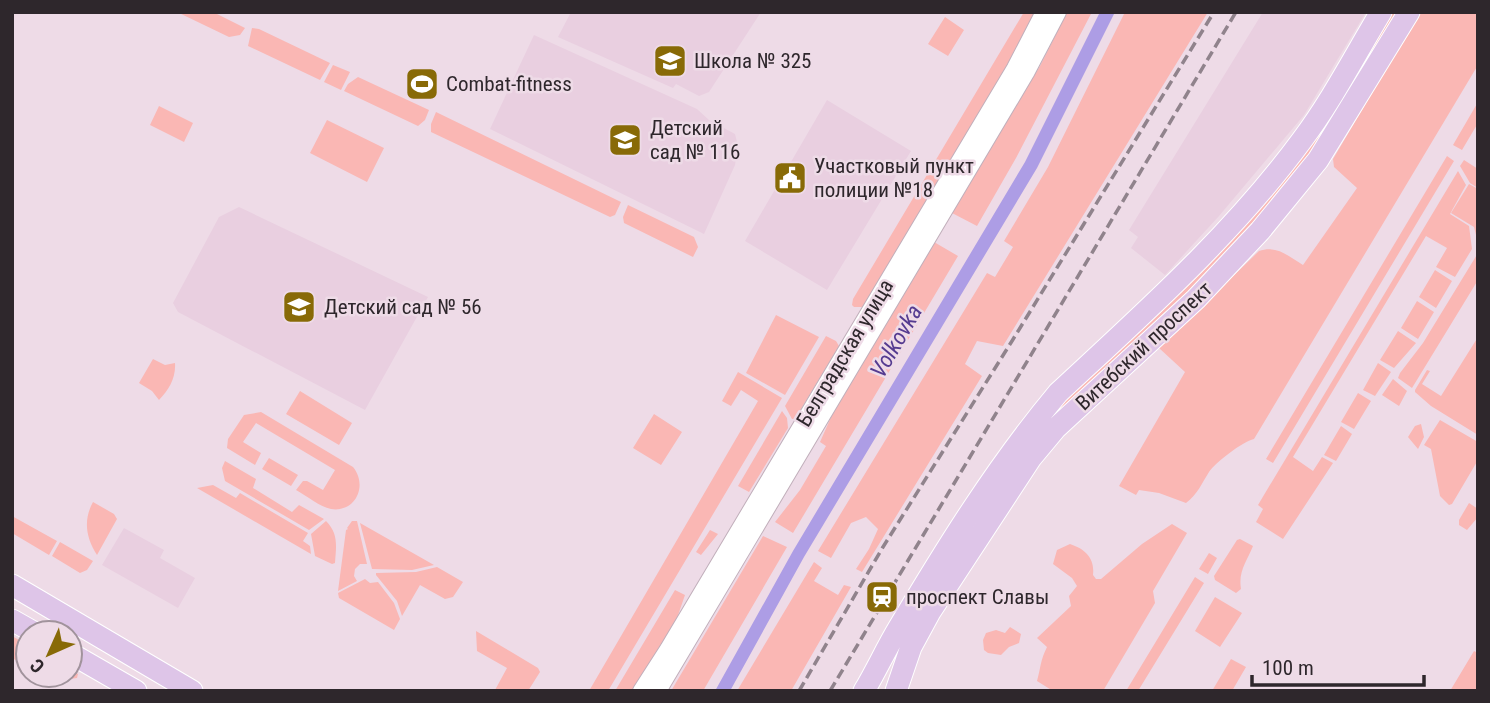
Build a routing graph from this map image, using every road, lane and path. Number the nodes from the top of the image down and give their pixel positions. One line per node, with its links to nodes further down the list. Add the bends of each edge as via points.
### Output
1 (1044, 12): 9 (street, Белградская улица, via 1015,68)
2 (1058, 12): 10 (street, Белградская улица, via 1012,97)
3 (1381, 12): 11 (main road, Витебский проспект, via 1307,134 1277,172 1196,264 1045,408 938,565)
4 (1409, 12): 12 (main road, Витебский проспект, via 1326,149 1268,222 1226,270 1070,414 1031,458 930,612)
5 (12, 585): 8 (main road)
6 (84, 661): 7 (main road)
7 (136, 691)
8 (192, 691)
9 (641, 691)
10 (658, 691)
11 (864, 691)
12 (896, 691)

